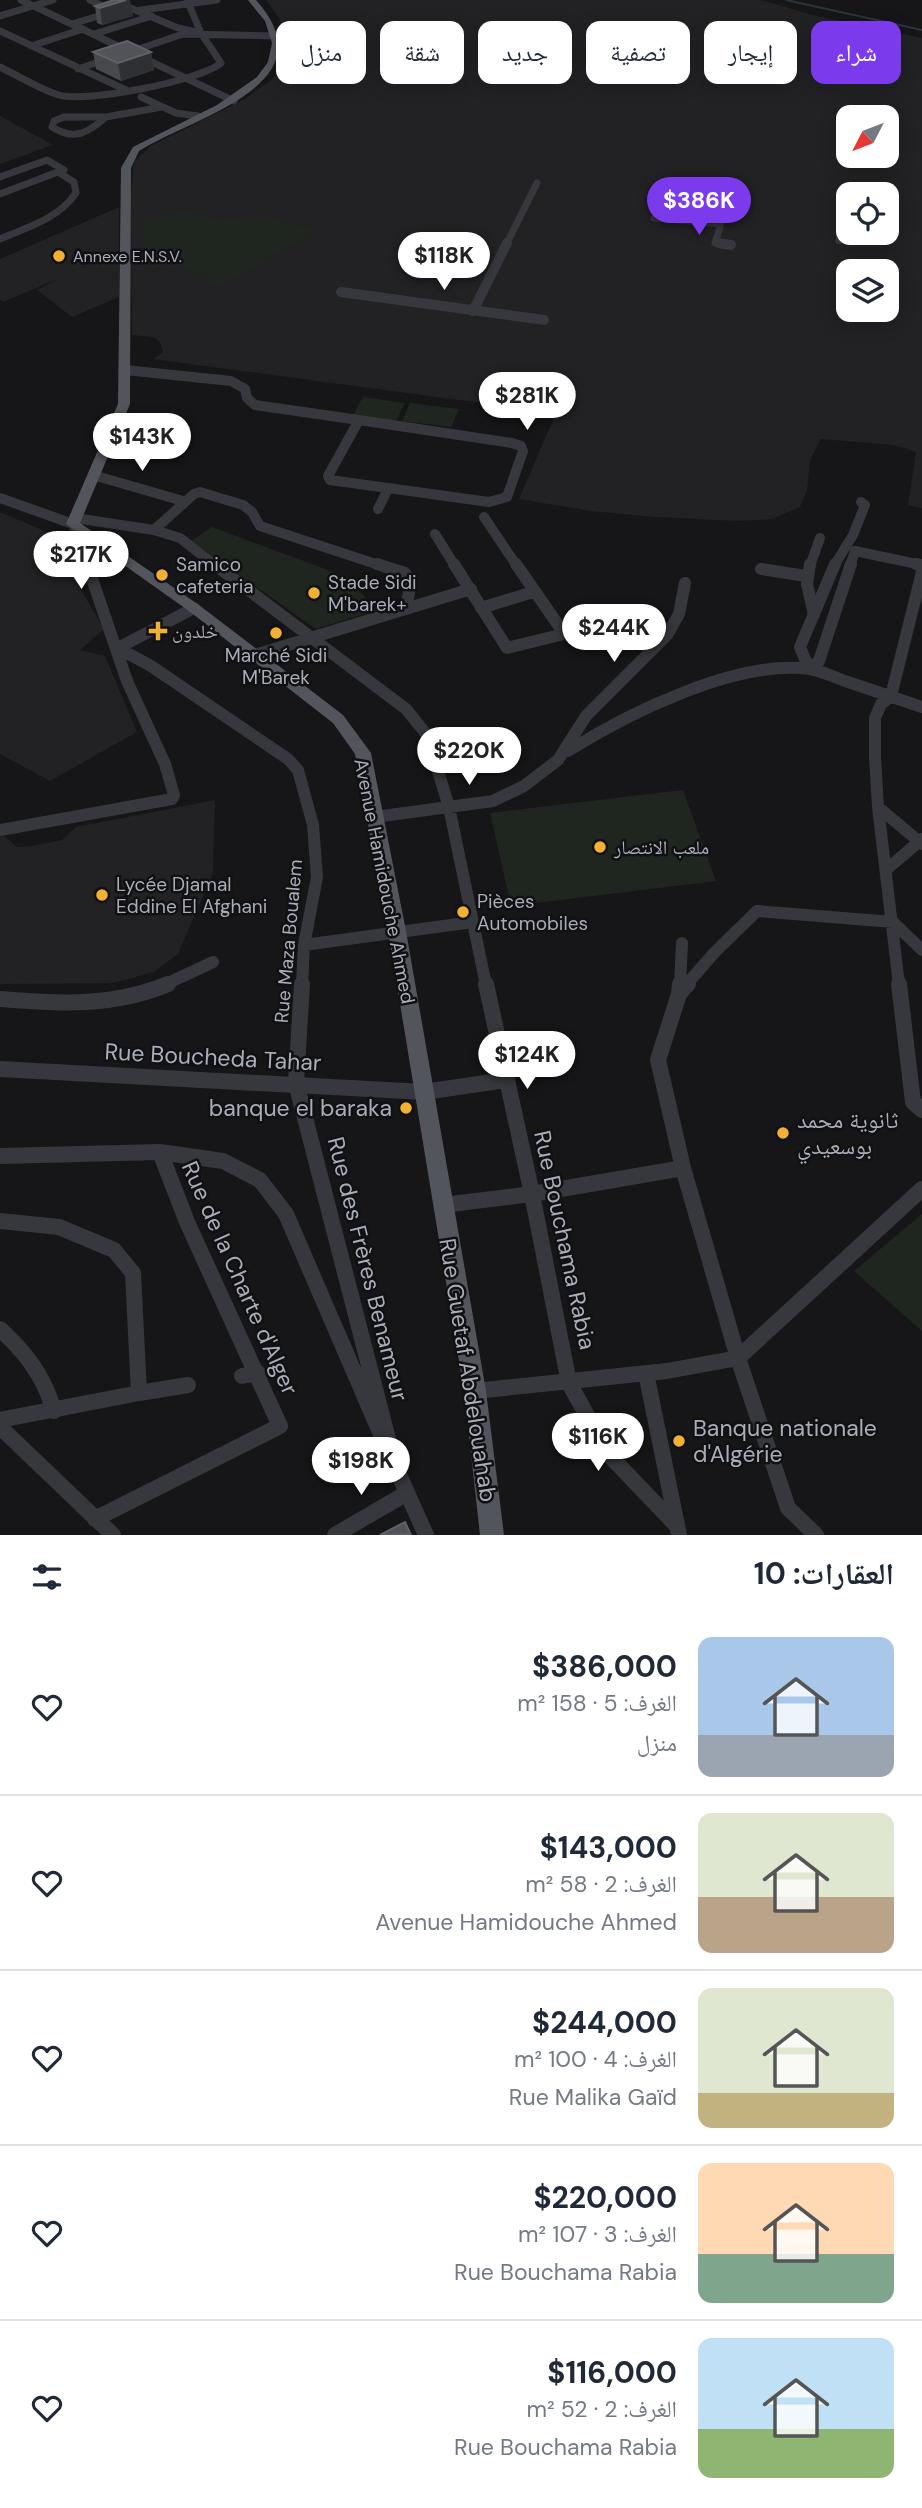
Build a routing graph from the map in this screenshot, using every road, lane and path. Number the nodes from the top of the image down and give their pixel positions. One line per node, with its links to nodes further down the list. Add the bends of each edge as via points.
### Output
1 (21, 0): 8 (street)
2 (53, 0): 8 (street)
3 (90, 0): 10 (street)
4 (217, 0): 6 (street)
5 (252, 0): 18 (main road, via 270,22)
6 (189, 2): 9 (street); 16 (street)
7 (126, 4): 9 (street); 10 (street)
8 (34, 6): 11 (street); 13 (street)
9 (139, 10): 12 (street)
10 (114, 11): 13 (street)
11 (0, 16)
12 (152, 16): 16 (street); 17 (street)
13 (72, 24): 14 (street)
14 (83, 29): 17 (street); 19 (street)
15 (0, 31): 19 (street)
16 (201, 33): 18 (street); 20 (street, via 183,34); 23 (street, via 220,63)
17 (94, 34): 20 (street)
18 (274, 36): 26 (main road, via 275,54 265,74)
19 (31, 46): 22 (street)
20 (131, 51): 22 (street); 23 (street)
21 (0, 67): 24 (street, via 63,97 87,98)
22 (78, 69): 24 (street)
23 (190, 79): 24 (street); 26 (street)
24 (126, 90)
25 (141, 97): 27 (street)
26 (234, 101): 28 (main road)
27 (162, 107): 28 (street); 29 (street)
28 (198, 116): 40 (main road, via 135,150 126,168)
29 (106, 117): 29 (street, via 64,117 52,127 75,137)
30 (58, 172): 31 (street, via 64,170 47,160); 33 (street); 35 (street, via 74,182 76,193 71,202 60,212)
31 (0, 177)
32 (537, 183): 38 (street)
33 (0, 194)
34 (654, 218): 36 (street, via 720,224 715,243)
35 (1, 238)
36 (731, 245)
37 (341, 292): 38 (street)
38 (473, 311): 39 (street)
39 (544, 320)
40 (125, 370): 41 (street, via 231,381 245,389 255,405); 42 (main road, via 124,404)
41 (359, 420): 43 (street, via 328,476 334,482); 43 (street, via 512,443 523,451 506,497 499,501)
42 (93, 475): 45 (street); 49 (main road)
43 (388, 489): 47 (street)
44 (0, 498): 49 (street, Rue Bouchama Rabia)
45 (183, 501): 50 (street); 61 (street, via 200,492 245,505 260,526 405,573 411,582)
46 (861, 502): 63 (street, via 864,505 853,535)
47 (378, 509)
48 (484, 517): 59 (street)
49 (74, 521): 50 (street, Rue Bouchama Rabia); 60 (main road, Avenue Hamidouche Ahmed); 65 (street)
50 (154, 530): 64 (street, Rue Bouchama Rabia, via 180,538)
51 (435, 534): 58 (street)
52 (820, 538): 56 (street)
53 (922, 565): 67 (street, via 855,551 819,661)
54 (761, 569): 56 (street)
55 (922, 572): 68 (street)
56 (806, 576): 63 (street)
57 (685, 583): 70 (street, via 679,614 667,635 586,716)
58 (471, 589): 61 (street); 62 (street)
59 (533, 592): 62 (street); 62 (street, via 561,629 560,635 508,648)
60 (194, 608): 65 (street); 66 (main road, Avenue Hamidouche Ahmed)
61 (407, 608): 64 (street)
62 (481, 608)
63 (814, 615): 67 (street, via 800,647)
64 (313, 637): 66 (street); 71 (street, Rue Bouchama Rabia, via 406,709 427,735)
65 (118, 648): 74 (street, via 171,780 172,799); 81 (street, Rue Maza Boualem, via 173,680 298,770 313,825 317,877)
66 (255, 655): 73 (main road, Avenue Hamidouche Ahmed, via 338,719 363,753)
67 (809, 669): 68 (street); 70 (street, via 775,669 715,682 625,718)
68 (891, 696): 69 (street); 72 (street, via 875,718)
69 (922, 707)
70 (565, 753): 71 (street, via 524,786 494,801)
71 (449, 807): 73 (street); 77 (street, Rue Bouchama Rabia)
72 (878, 807): 75 (street); 76 (street)
73 (376, 817): 79 (main road, Avenue Hamidouche Ahmed)
74 (0, 830)
75 (921, 842): 76 (street)
76 (887, 869): 78 (street)
77 (474, 922): 79 (street); 87 (street, Rue Bouchama Rabia)
78 (893, 922): 82 (street); 84 (street, via 757,911); 90 (street, via 913,1102)
79 (397, 931): 81 (street); 89 (main road, Avenue Hamidouche Ahmed)
80 (682, 943): 84 (street)
81 (304, 945): 88 (street, Rue Maza Boualem)
82 (922, 950)
83 (213, 962): 85 (street, via 149,991 105,1002)
84 (679, 995): 93 (street, via 658,1060)
85 (0, 999)
86 (0, 1069): 88 (street, Rue Boucheda Tahar)
87 (506, 1080): 89 (street); 95 (street, Rue Bouchama Rabia)
88 (296, 1083): 89 (street, Rue Boucheda Tahar); 108 (street, Rue des Frères Benameur)
89 (424, 1092): 96 (main road, Avenue Hamidouche Ahmed)
90 (922, 1110)
91 (160, 1152): 92 (street); 108 (street, via 223,1161 260,1180 286,1214); 110 (street, Rue de la Charte d'Alger, via 178,1206 250,1374 279,1426)
92 (0, 1156)
93 (683, 1168): 95 (street); 99 (street)
94 (922, 1189): 99 (street)
95 (532, 1194): 96 (street); 101 (street, Rue Bouchama Rabia)
96 (443, 1205): 103 (main road, Rue Guetaf Abdelouahab)
97 (0, 1221): 104 (street, via 59,1227 114,1250 133,1273)
98 (0, 1329): 105 (street, via 48,1385)
99 (738, 1358): 100 (street); 116 (street, via 788,1508)
100 (646, 1373): 101 (street); 111 (street)
101 (569, 1383): 103 (street); 111 (street, Rue Bouchama Rabia, via 609,1455)
102 (188, 1385): 104 (street)
103 (475, 1391): 115 (main road, Rue Guetaf Abdelouahab)
104 (139, 1393): 105 (street)
105 (54, 1411): 106 (street)
106 (0, 1420)
107 (0, 1427): 110 (street)
108 (395, 1466): 109 (street)
109 (407, 1493): 113 (street); 114 (street)
110 (95, 1519): 112 (street)
111 (678, 1530)
112 (111, 1534)
113 (335, 1535)
114 (426, 1535)
115 (492, 1535)
116 (816, 1535)

